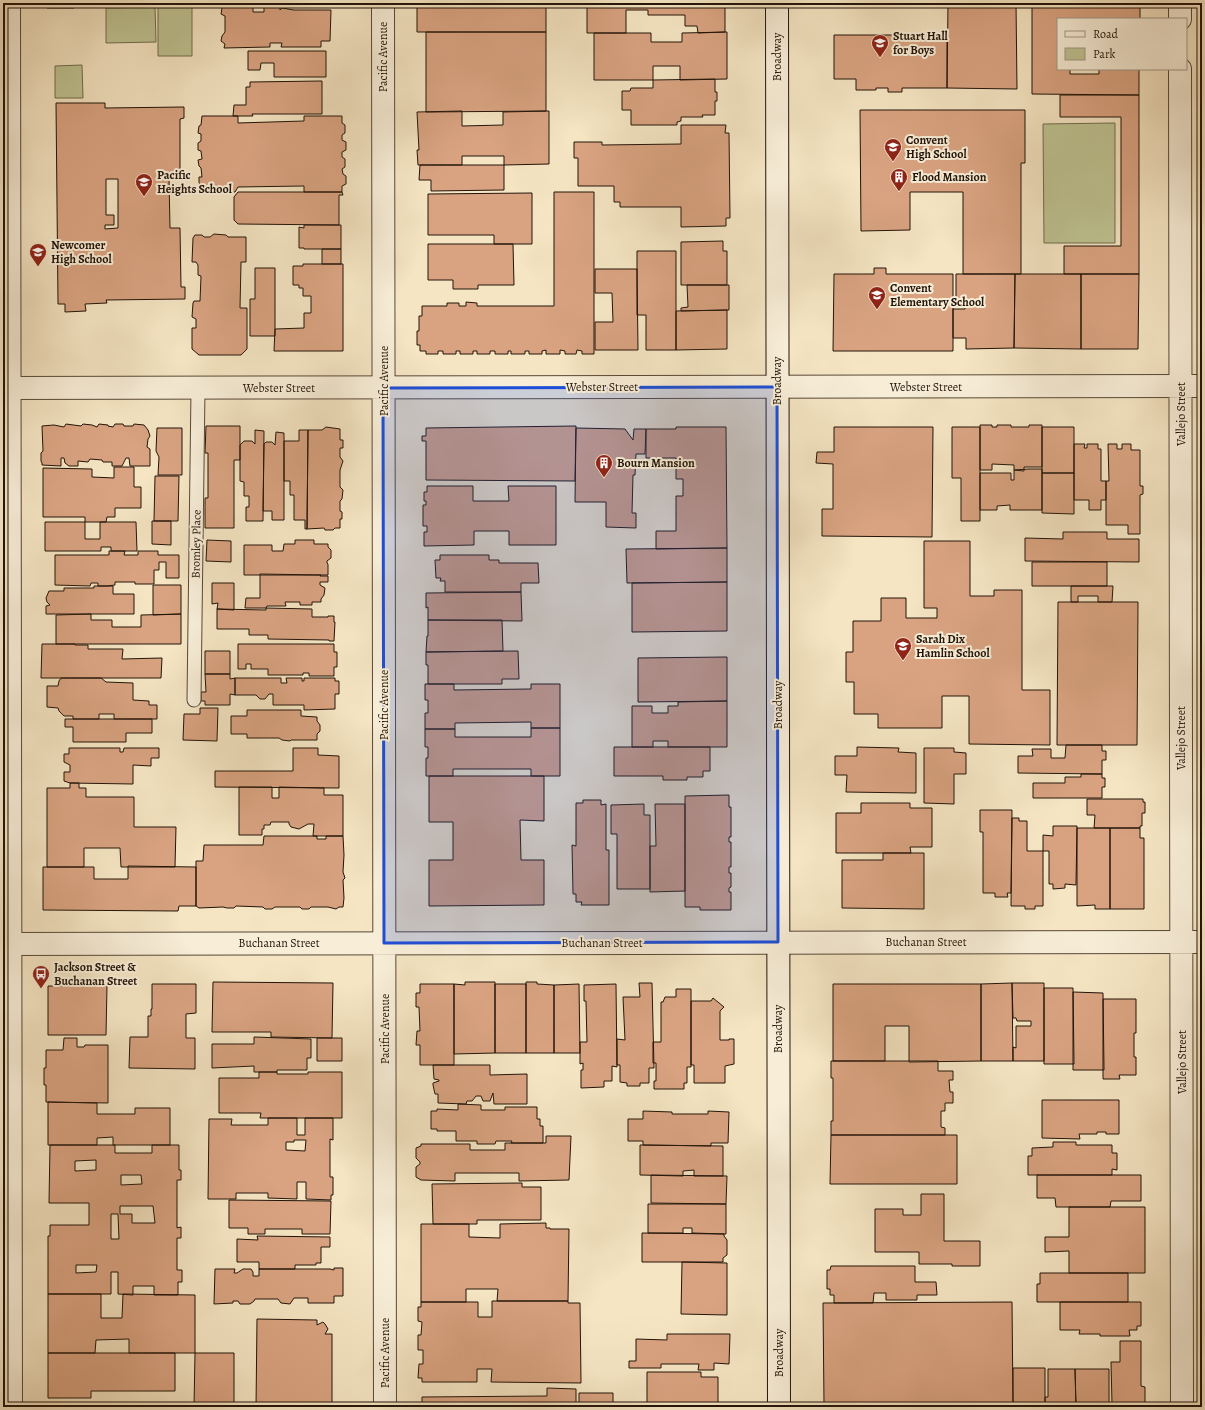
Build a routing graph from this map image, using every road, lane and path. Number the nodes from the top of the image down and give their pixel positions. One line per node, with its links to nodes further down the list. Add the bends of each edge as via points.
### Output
1 (9, 3): 10 (street)
2 (383, 3): 11 (street, Pacific Avenue)
3 (777, 3): 9 (street, Broadway)
4 (1180, 3): 5 (street)
5 (1180, 18)
6 (1180, 70): 7 (street, Vallejo Street)
7 (1180, 386): 8 (street, Webster Street); 9 (street, Webster Street); 15 (street, Vallejo Street)
8 (1202, 386)
9 (777, 387): 11 (street, Webster Street); 14 (street, Broadway)
10 (6, 388): 12 (street, Webster Street); 17 (street)
11 (383, 388): 12 (street, Webster Street); 16 (street, Pacific Avenue)
12 (198, 389): 13 (lane, Bromley Place)
13 (194, 700)
14 (778, 942): 15 (street, Buchanan Street); 16 (street, Buchanan Street); 20 (street, Broadway)
15 (1192, 942): 21 (street, Vallejo Street)
16 (384, 943): 17 (street, Buchanan Street); 19 (street, Pacific Avenue)
17 (7, 944): 18 (street)
18 (11, 1407)
19 (385, 1407)
20 (779, 1407)
21 (1182, 1407)

